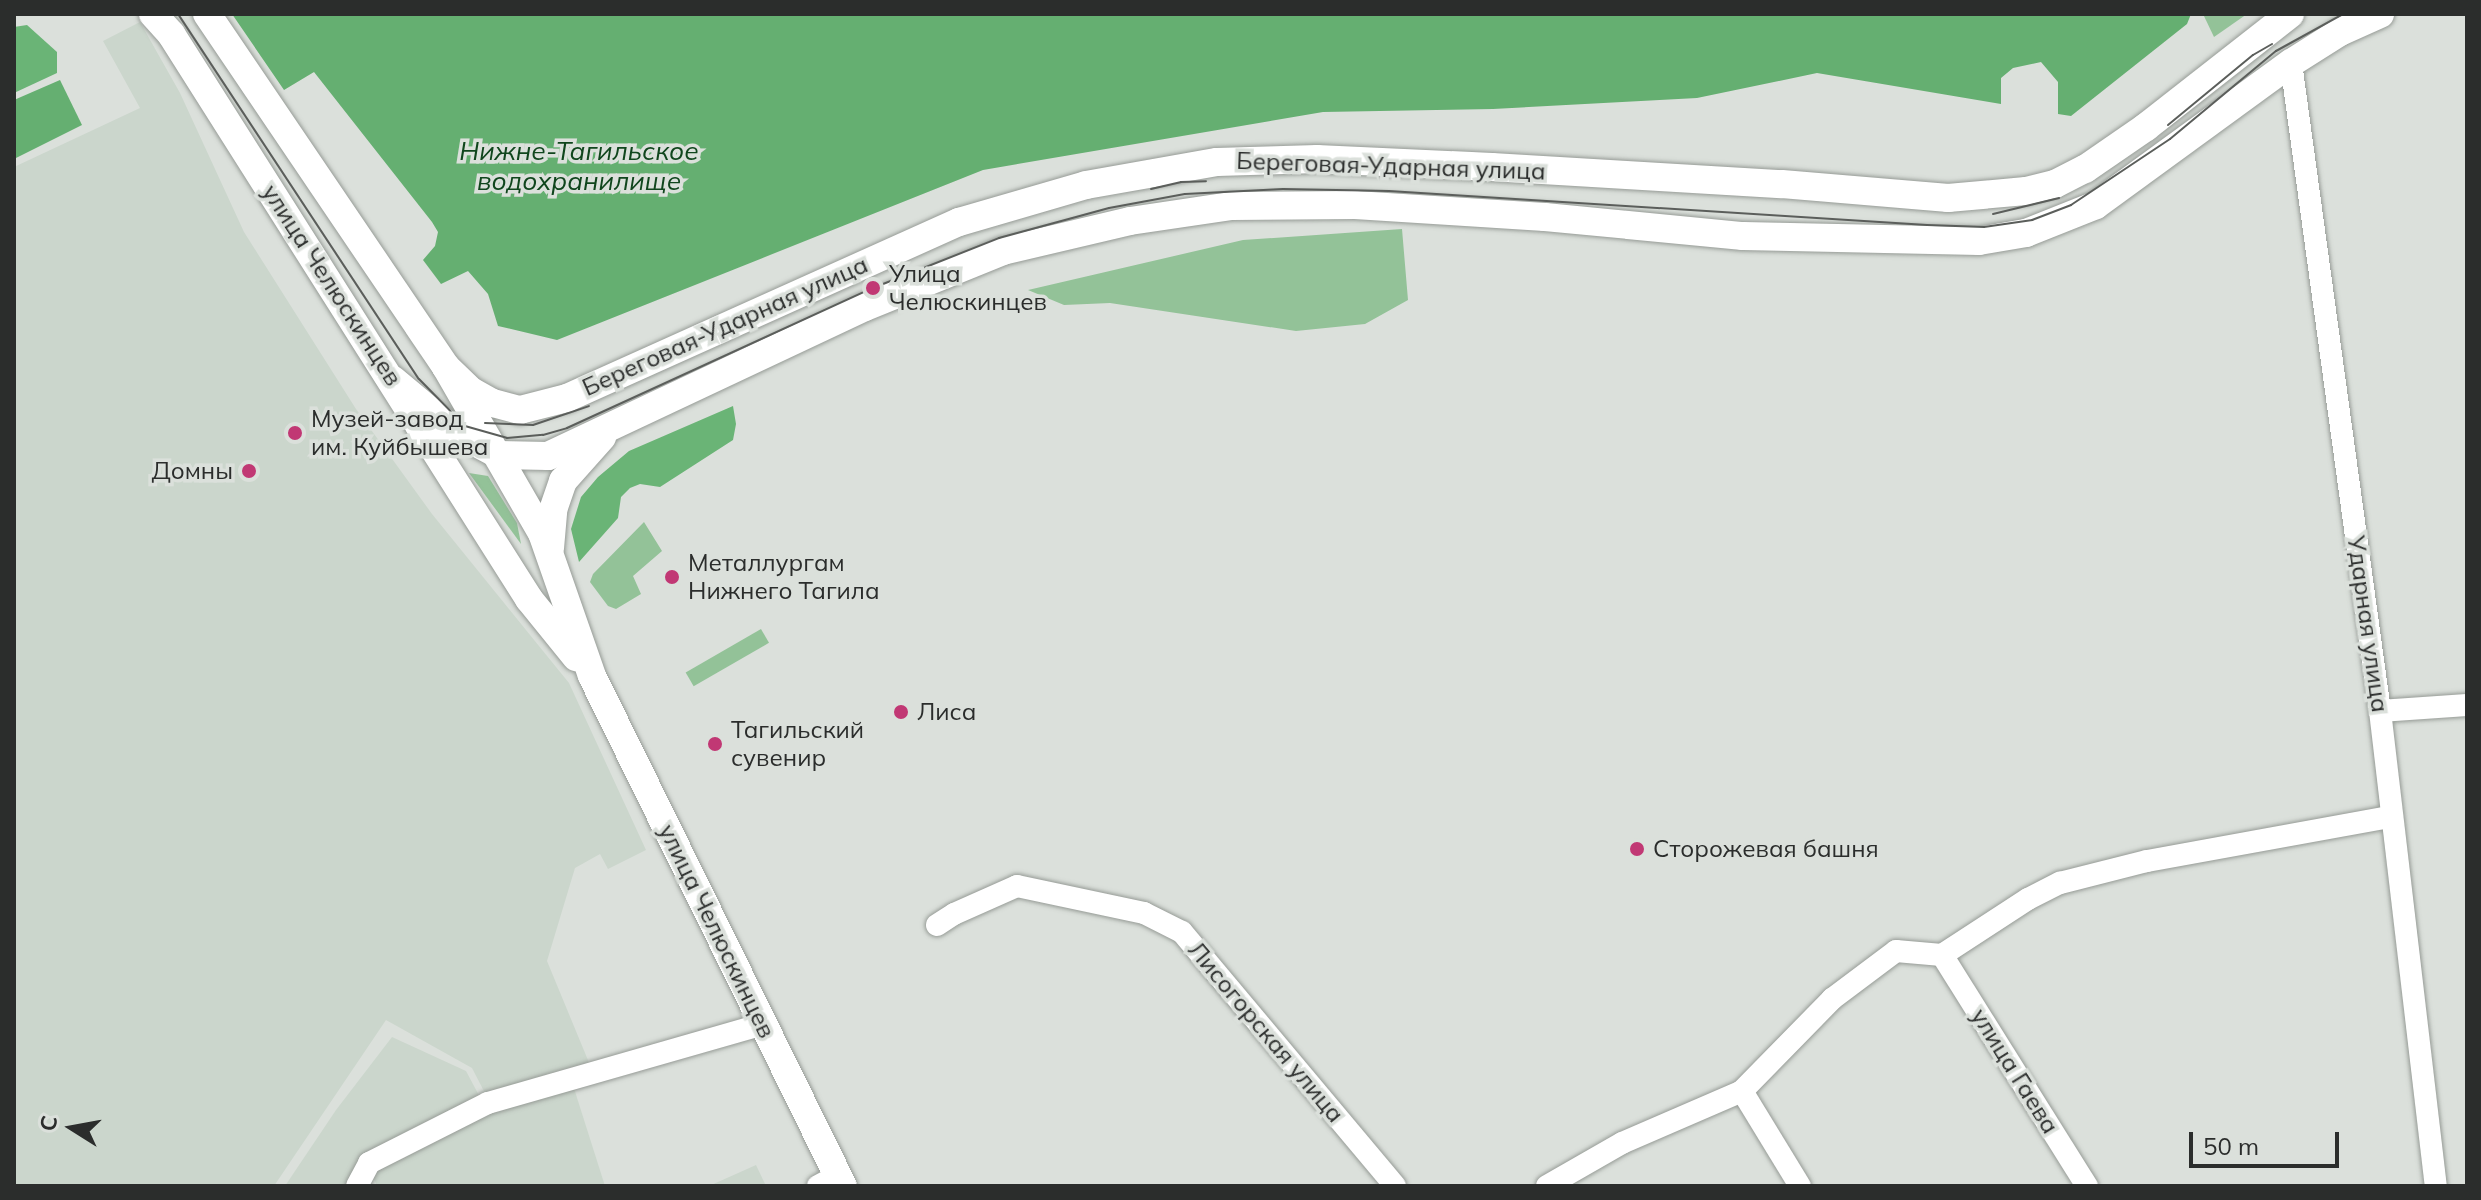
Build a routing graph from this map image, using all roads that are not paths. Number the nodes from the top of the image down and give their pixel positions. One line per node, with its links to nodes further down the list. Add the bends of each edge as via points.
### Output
1 (153, 14): 7 (main road, улица Челюскинцев, via 171,34)
2 (207, 14): 6 (main road, улица Челюскинцев)
3 (2290, 14): 6 (main road, Береговая-Ударная улица, via 2085,169 2026,191 1948,198 1492,167 1317,159 1217,162 1086,185 959,222 567,398 520,410 471,391)
4 (2380, 14): 5 (main road, Береговая-Ударная улица)
5 (2291, 63): 8 (main road, Береговая-Ударная улица, via 2096,205 2026,233 1979,241 1743,236 1355,205 1187,211 1003,251 865,307); 13 (street, Ударная улица)
6 (446, 367): 9 (main road, улица Челюскинцев)
7 (393, 380): 9 (main road, Береговая-Ударная улица, via 454,431); 11 (main road, улица Челюскинцев, via 529,599)
8 (609, 428): 9 (main road, Береговая-Ударная улица, via 548,456); 10 (main road, Береговая-Ударная улица, via 563,481 553,510)
9 (499, 455): 10 (main road, улица Челюскинцев)
10 (550, 548): 11 (main road, улица Челюскинцев)
11 (592, 676): 17 (main road, улица Челюскинцев)
12 (2467, 705): 13 (street)
13 (2380, 711): 14 (street, Ударная улица)
14 (2390, 817): 16 (street, via 2147,861 2060,883); 25 (street, Ударная улица)
15 (937, 925): 21 (street, Лисогорская улица, via 1017,886 1144,913 1182,932)
16 (1942, 955): 18 (street, via 1896,951 1832,999); 24 (street, улица Гаева)
17 (763, 1024): 19 (main road, улица Челюскинцев); 20 (street, via 488,1103 369,1163)
18 (1742, 1091): 22 (street, via 1622,1143); 23 (street)
19 (832, 1183)
20 (357, 1186)
21 (1395, 1186)
22 (1547, 1186)
23 (1800, 1186)
24 (2087, 1186)
25 (2436, 1186)

